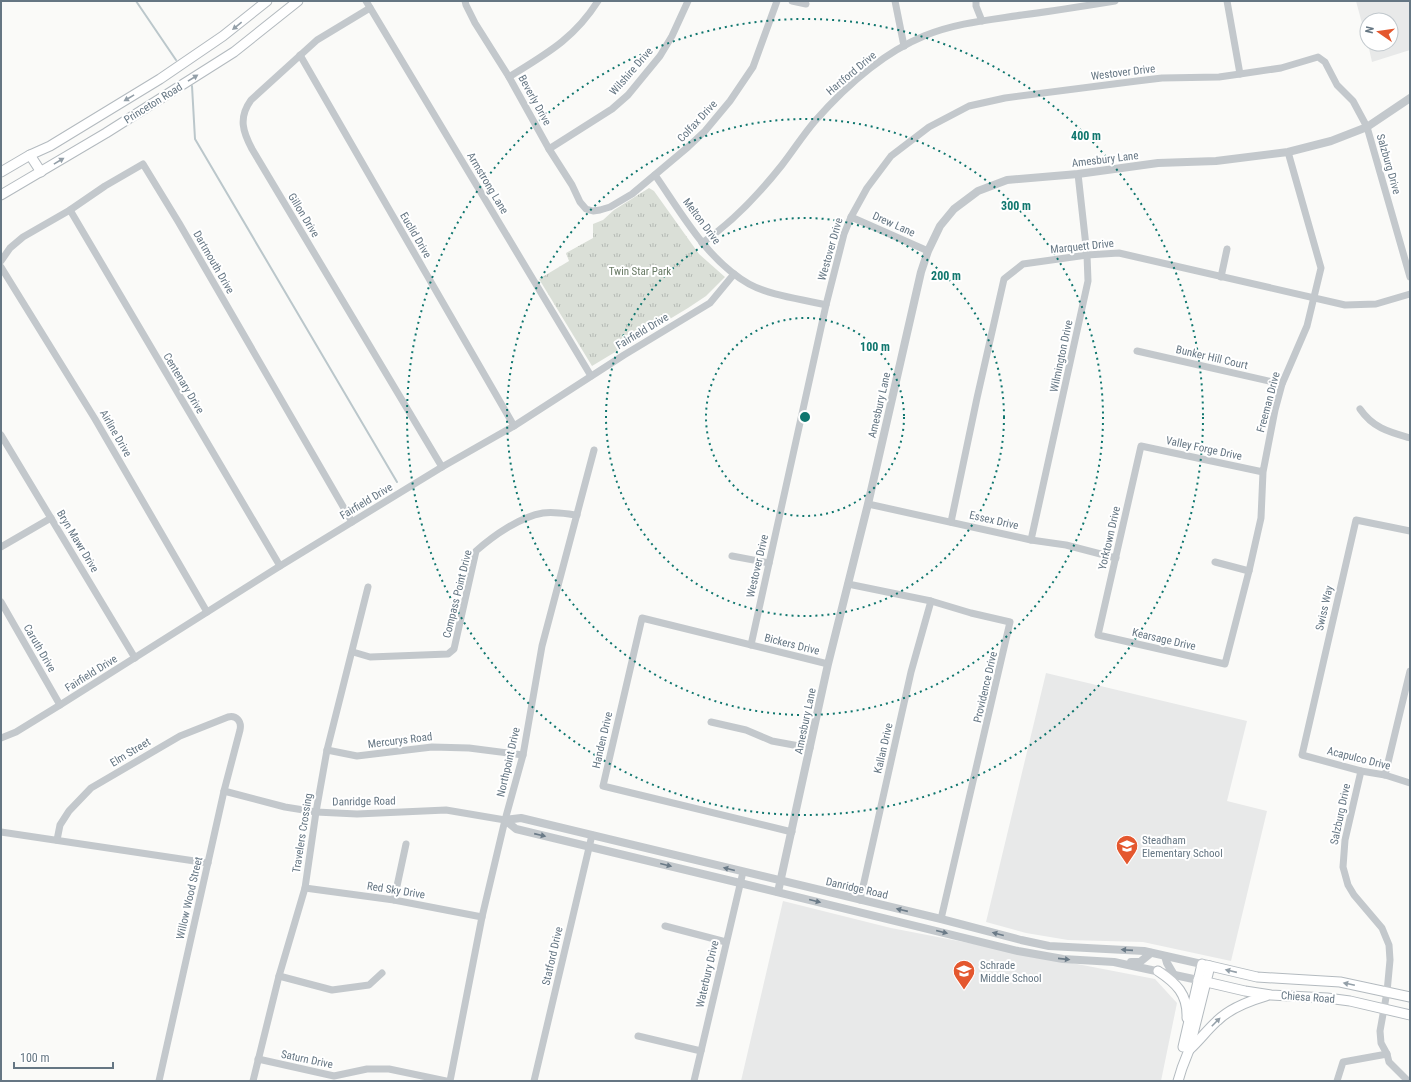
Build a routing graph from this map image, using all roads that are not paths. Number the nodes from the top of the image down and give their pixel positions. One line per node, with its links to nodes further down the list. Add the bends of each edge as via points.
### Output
1 (267, 1): 23 (main road, Princeton Road, one-way to 23, via 223,36)
2 (298, 1): 15 (main road, Princeton Road)
3 (366, 1): 16 (street, Armstrong Lane)
4 (465, 1): 22 (street, Beverly Drive, via 475,23)
5 (598, 1): 22 (street, via 590,14 566,39)
6 (688, 1): 29 (street, Wilshire Drive, via 660,56 628,95 612,109)
7 (777, 1): 35 (street, Colfax Drive, via 753,67 730,101 705,131)
8 (792, 1): 14 (street)
9 (895, 1): 19 (street)
10 (976, 1): 18 (street)
11 (1062, 1): 17 (street)
12 (1115, 1): 17 (street, Hartford Drive)
13 (1227, 1): 21 (street)
14 (806, 4)
15 (285, 5): 24 (main road, Princeton Road, one-way to 15, via 234,52)
16 (370, 8): 20 (street, Gillon Drive, via 317,40); 53 (street, Armstrong Lane)
17 (1062, 9): 18 (street, Hartford Drive)
18 (982, 21): 19 (street, Hartford Drive, via 939,31)
19 (904, 46): 40 (street, Hartford Drive, via 871,68 825,110 753,198 720,230)
20 (300, 55): 56 (street, Euclid Drive); 61 (street, Gillon Drive, via 246,106 243,117 246,136)
21 (1240, 74): 27 (street, Westover Drive, via 1281,68 1318,57 1325,62 1337,85 1353,101); 39 (street, Westover Drive, via 1162,78 1005,98 969,106 929,127 890,156 867,188)
22 (509, 77): 29 (street, Beverly Drive)
23 (160, 79): 24 (main road); 26 (main road, Princeton Road, one-way to 26)
24 (168, 93): 28 (main road, Princeton Road)
25 (1410, 98): 27 (street, Amesbury Lane)
26 (83, 126): 28 (main road); 31 (main road, Princeton Road)
27 (1367, 127): 30 (street, Amesbury Lane); 48 (street, Salzburg Drive)
28 (92, 141): 33 (main road, Princeton Road, one-way to 28)
29 (549, 149): 37 (street, Beverly Drive)
30 (1288, 152): 34 (street, Amesbury Lane); 50 (street, Freeman Drive, via 1321,268)
31 (30, 155): 32 (main road, Princeton Road); 33 (main road)
32 (1, 172)
33 (41, 172): 36 (main road, Princeton Road)
34 (1078, 174): 42 (street, Amesbury Lane, via 1007,180 978,191 954,209 940,226); 43 (street, Wilmington Drive)
35 (655, 175): 37 (street, Colfax Drive, via 632,194 610,207 600,210); 40 (street, Melton Drive)
36 (1, 195)
37 (586, 209)
38 (70, 210): 44 (street, Dartmouth Drive, via 23,238 10,248); 66 (street, Dartmouth Drive, via 143,164); 75 (street, Centenary Drive)
39 (851, 217): 42 (street, Drew Lane); 51 (street, Westover Drive, via 844,234)
40 (702, 243): 46 (street, Melton Drive)
41 (1227, 248): 47 (street)
42 (928, 251): 63 (street, Amesbury Lane)
43 (1087, 255): 47 (street, Marquett Drive, via 1119,253); 67 (street, Marquett Drive, via 1023,264 1004,278); 69 (street, Wilmington Drive, via 1087,285)
44 (1, 261)
45 (1, 267): 81 (street, Airline Drive, via 91,412)
46 (734, 274): 51 (street, Melton Drive, via 771,292); 53 (street, Fairfield Drive, via 710,303)
47 (1221, 277): 50 (street, Marquett Drive)
48 (1410, 277)
49 (1410, 294): 50 (street, Marquett Drive, via 1376,304 1345,305)
50 (1314, 298): 54 (street, Freeman Drive, via 1306,326)
51 (826, 305): 74 (street, Westover Drive)
52 (1137, 351): 54 (street, Bunker Hill Court)
53 (591, 376): 56 (street, Fairfield Drive)
54 (1282, 384): 62 (street, Freeman Drive, via 1274,410)
55 (1360, 409): 58 (street, via 1366,419 1382,429)
56 (514, 426): 61 (street, Fairfield Drive)
57 (2, 437): 65 (street, Bryn Mawr Drive)
58 (1410, 438)
59 (1141, 446): 62 (street, Valley Forge Drive); 72 (street, Yorktown Drive)
60 (594, 450): 64 (street, Northpoint Drive)
61 (442, 467): 66 (street, Fairfield Drive)
62 (1263, 472): 76 (street, Freeman Drive, via 1261,518)
63 (868, 504): 67 (street, Essex Drive); 77 (street, Amesbury Lane)
64 (578, 515): 84 (street, Compass Point Drive, via 544,513 524,518 487,541 476,551 454,649 448,654 370,657); 95 (street, Northpoint Drive, via 542,646)
65 (51, 518): 70 (street); 85 (street, Bryn Mawr Drive)
66 (352, 522): 75 (street, Fairfield Drive)
67 (951, 522): 69 (street, Essex Drive)
68 (1410, 531): 96 (street, Swiss Way, via 1356,520)
69 (1031, 540): 72 (street, Essex Drive, via 1066,545)
70 (1, 547)
71 (732, 556): 74 (street)
72 (1116, 558): 82 (street, Yorktown Drive)
73 (1215, 562): 76 (street)
74 (769, 563): 83 (street, Westover Drive)
75 (280, 566): 81 (street, Fairfield Drive)
76 (1249, 571): 87 (street, Freeman Drive)
77 (848, 584): 79 (street, Providence Drive); 86 (street, Amesbury Lane)
78 (368, 587): 84 (street, Travelers Crossing)
79 (931, 601): 116 (street, Kallan Drive, via 911,672); 118 (street, Providence Drive, via 971,614 1010,622)
80 (1, 602): 89 (street, Caruth Drive)
81 (207, 612): 85 (street, Fairfield Drive)
82 (1098, 635): 87 (street, Kearsage Drive)
83 (750, 645): 86 (street, Bickers Drive); 104 (street, Handen Drive, via 642,618 602,786)
84 (352, 652): 94 (street, Travelers Crossing)
85 (135, 658): 89 (street, Fairfield Drive)
86 (828, 664): 93 (street, Amesbury Lane)
87 (1225, 664)
88 (1410, 671): 98 (street)
89 (60, 706): 92 (street, Fairfield Drive)
90 (239, 720): 100 (street, Willow Wood Street, via 240,730); 106 (street, Elm Street, via 228,717 180,736 91,788 69,811 60,825)
91 (711, 722): 93 (street, via 746,730 772,741)
92 (1, 738)
93 (810, 748): 104 (street, Amesbury Lane)
94 (327, 750): 95 (street, Mercurys Road, via 356,756 432,746); 101 (street, Travelers Crossing)
95 (523, 755): 102 (street, Northpoint Drive)
96 (1302, 755): 97 (street, Acapulco Drive)
97 (1361, 771): 98 (street, Acapulco Drive); 130 (street, Salzburg Drive, via 1345,840 1343,867 1348,885 1382,928 1389,945)
98 (1385, 775): 99 (street, Acapulco Drive)
99 (1410, 783)
100 (224, 792): 101 (street, Danridge Road); 109 (street, Willow Wood Street)
101 (316, 812): 102 (street, Danridge Road, via 357,814 446,810); 113 (street, Travelers Crossing)
102 (505, 820): 105 (street, Danridge Road, via 521,818); 108 (street, Danridge Road, one-way to 108, via 516,829); 117 (street, Northpoint Drive)
103 (1, 832): 106 (street)
104 (792, 832): 111 (street, Amesbury Lane)
105 (592, 835): 108 (street, Statford Drive); 110 (street, Danridge Road, one-way to 105)
106 (56, 840): 109 (street)
107 (406, 844): 115 (street)
108 (590, 846): 112 (street, Danridge Road, one-way to 112); 146 (street, Statford Drive)
109 (208, 863): 142 (street, Willow Wood Street)
110 (742, 872): 111 (street, Danridge Road); 112 (street, Waterbury Drive)
111 (780, 881): 114 (street, Amesbury Lane); 116 (street, Danridge Road)
112 (740, 883): 114 (street, Danridge Road); 120 (street, Waterbury Drive)
113 (305, 888): 115 (street, Red Sky Drive); 128 (street, Travelers Crossing)
114 (778, 892): 123 (street, Danridge Road, one-way to 123, via 1034,955)
115 (394, 900): 117 (street, Red Sky Drive)
116 (860, 900): 118 (street, Danridge Road, one-way to 116)
117 (482, 917): 145 (street, Northpoint Drive)
118 (941, 919): 121 (street, Danridge Road, one-way to 118, via 1049,946)
119 (665, 926): 120 (street)
120 (726, 942): 138 (street, Waterbury Drive)
121 (1151, 953): 122 (street, Danridge Road); 123 (street, via 1140,962)
122 (1166, 956): 124 (street, Danridge Road); 127 (street)
123 (1114, 962): 125 (street, Danridge Road)
124 (1206, 965): 129 (main road); 130 (main road, Chiesa Road, one-way to 124, via 1340,982 1256,977)
125 (1158, 971): 127 (street, Danridge Road); 135 (main road, via 1172,981 1183,996 1187,1012)
126 (382, 973): 128 (street, via 369,985 332,990)
127 (1174, 975): 129 (street, Danridge Road)
128 (279, 976): 140 (street, Travelers Crossing)
129 (1202, 981): 131 (main road, Chiesa Road); 135 (main road); 137 (main road)
130 (1387, 992): 132 (main road, Chiesa Road); 133 (street, Salzburg Drive)
131 (1271, 995): 133 (main road, Chiesa Road, via 1334,999); 137 (main road, one-way to 131, via 1216,1021 1229,1012 1249,1001)
132 (1410, 997)
133 (1384, 1009): 134 (main road, Chiesa Road); 139 (street, Salzburg Drive, via 1380,1032 1381,1043)
134 (1410, 1015)
135 (1186, 1035): 141 (main road)
136 (638, 1036): 138 (street)
137 (1188, 1050): 141 (main road)
138 (701, 1051): 147 (street, Waterbury Drive)
139 (1387, 1054): 149 (street, via 1343,1062); 150 (street, Salzburg Drive, via 1389,1062)
140 (258, 1059): 143 (street, Travelers Crossing); 144 (street, Saturn Drive, via 334,1076 368,1069 389,1069)
141 (1182, 1068): 148 (main road)
142 (159, 1081)
143 (253, 1081)
144 (446, 1081)
145 (450, 1081)
146 (534, 1081)
147 (694, 1081)
148 (1178, 1081)
149 (1337, 1081)
150 (1408, 1081)

